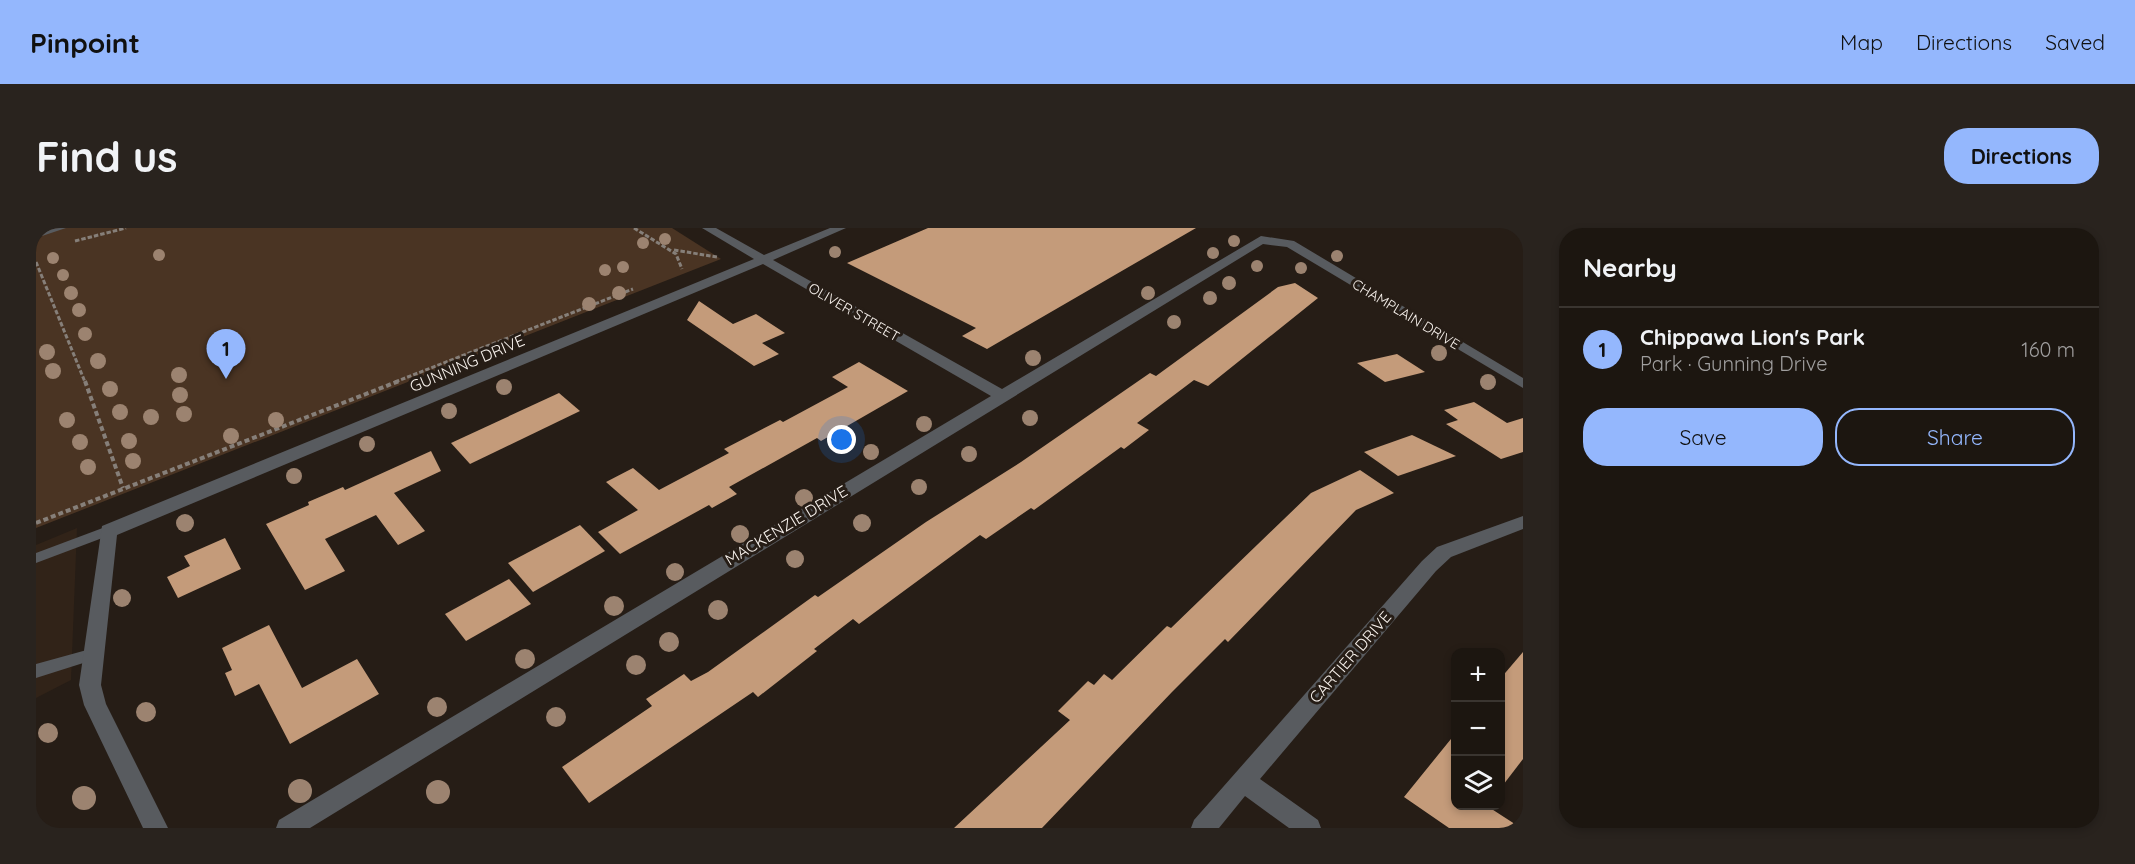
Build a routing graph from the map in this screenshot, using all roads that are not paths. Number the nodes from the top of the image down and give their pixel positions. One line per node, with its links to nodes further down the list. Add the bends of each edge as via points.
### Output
1 (62, 228): 4 (lane)
2 (708, 228): 6 (street, OLIVER STREET)
3 (840, 228): 6 (street, GUNNING DRIVE)
4 (36, 235)
5 (1290, 244): 7 (street, CHAMPLAIN DRIVE); 8 (street, MACKENZIE DRIVE, via 1261,240)
6 (763, 260): 8 (street, OLIVER STREET); 10 (street, GUNNING DRIVE)
7 (1523, 384)
8 (1000, 395): 16 (street, MACKENZIE DRIVE)
9 (1523, 522): 14 (street, CARTIER DRIVE, via 1444,552)
10 (108, 531): 11 (lane); 12 (street)
11 (36, 558)
12 (94, 654): 13 (lane); 15 (street, via 90,685 95,705)
13 (36, 671)
14 (1243, 781): 17 (street, CARTIER DRIVE); 18 (street)
15 (156, 828)
16 (288, 828)
17 (1203, 828)
18 (1309, 828)

